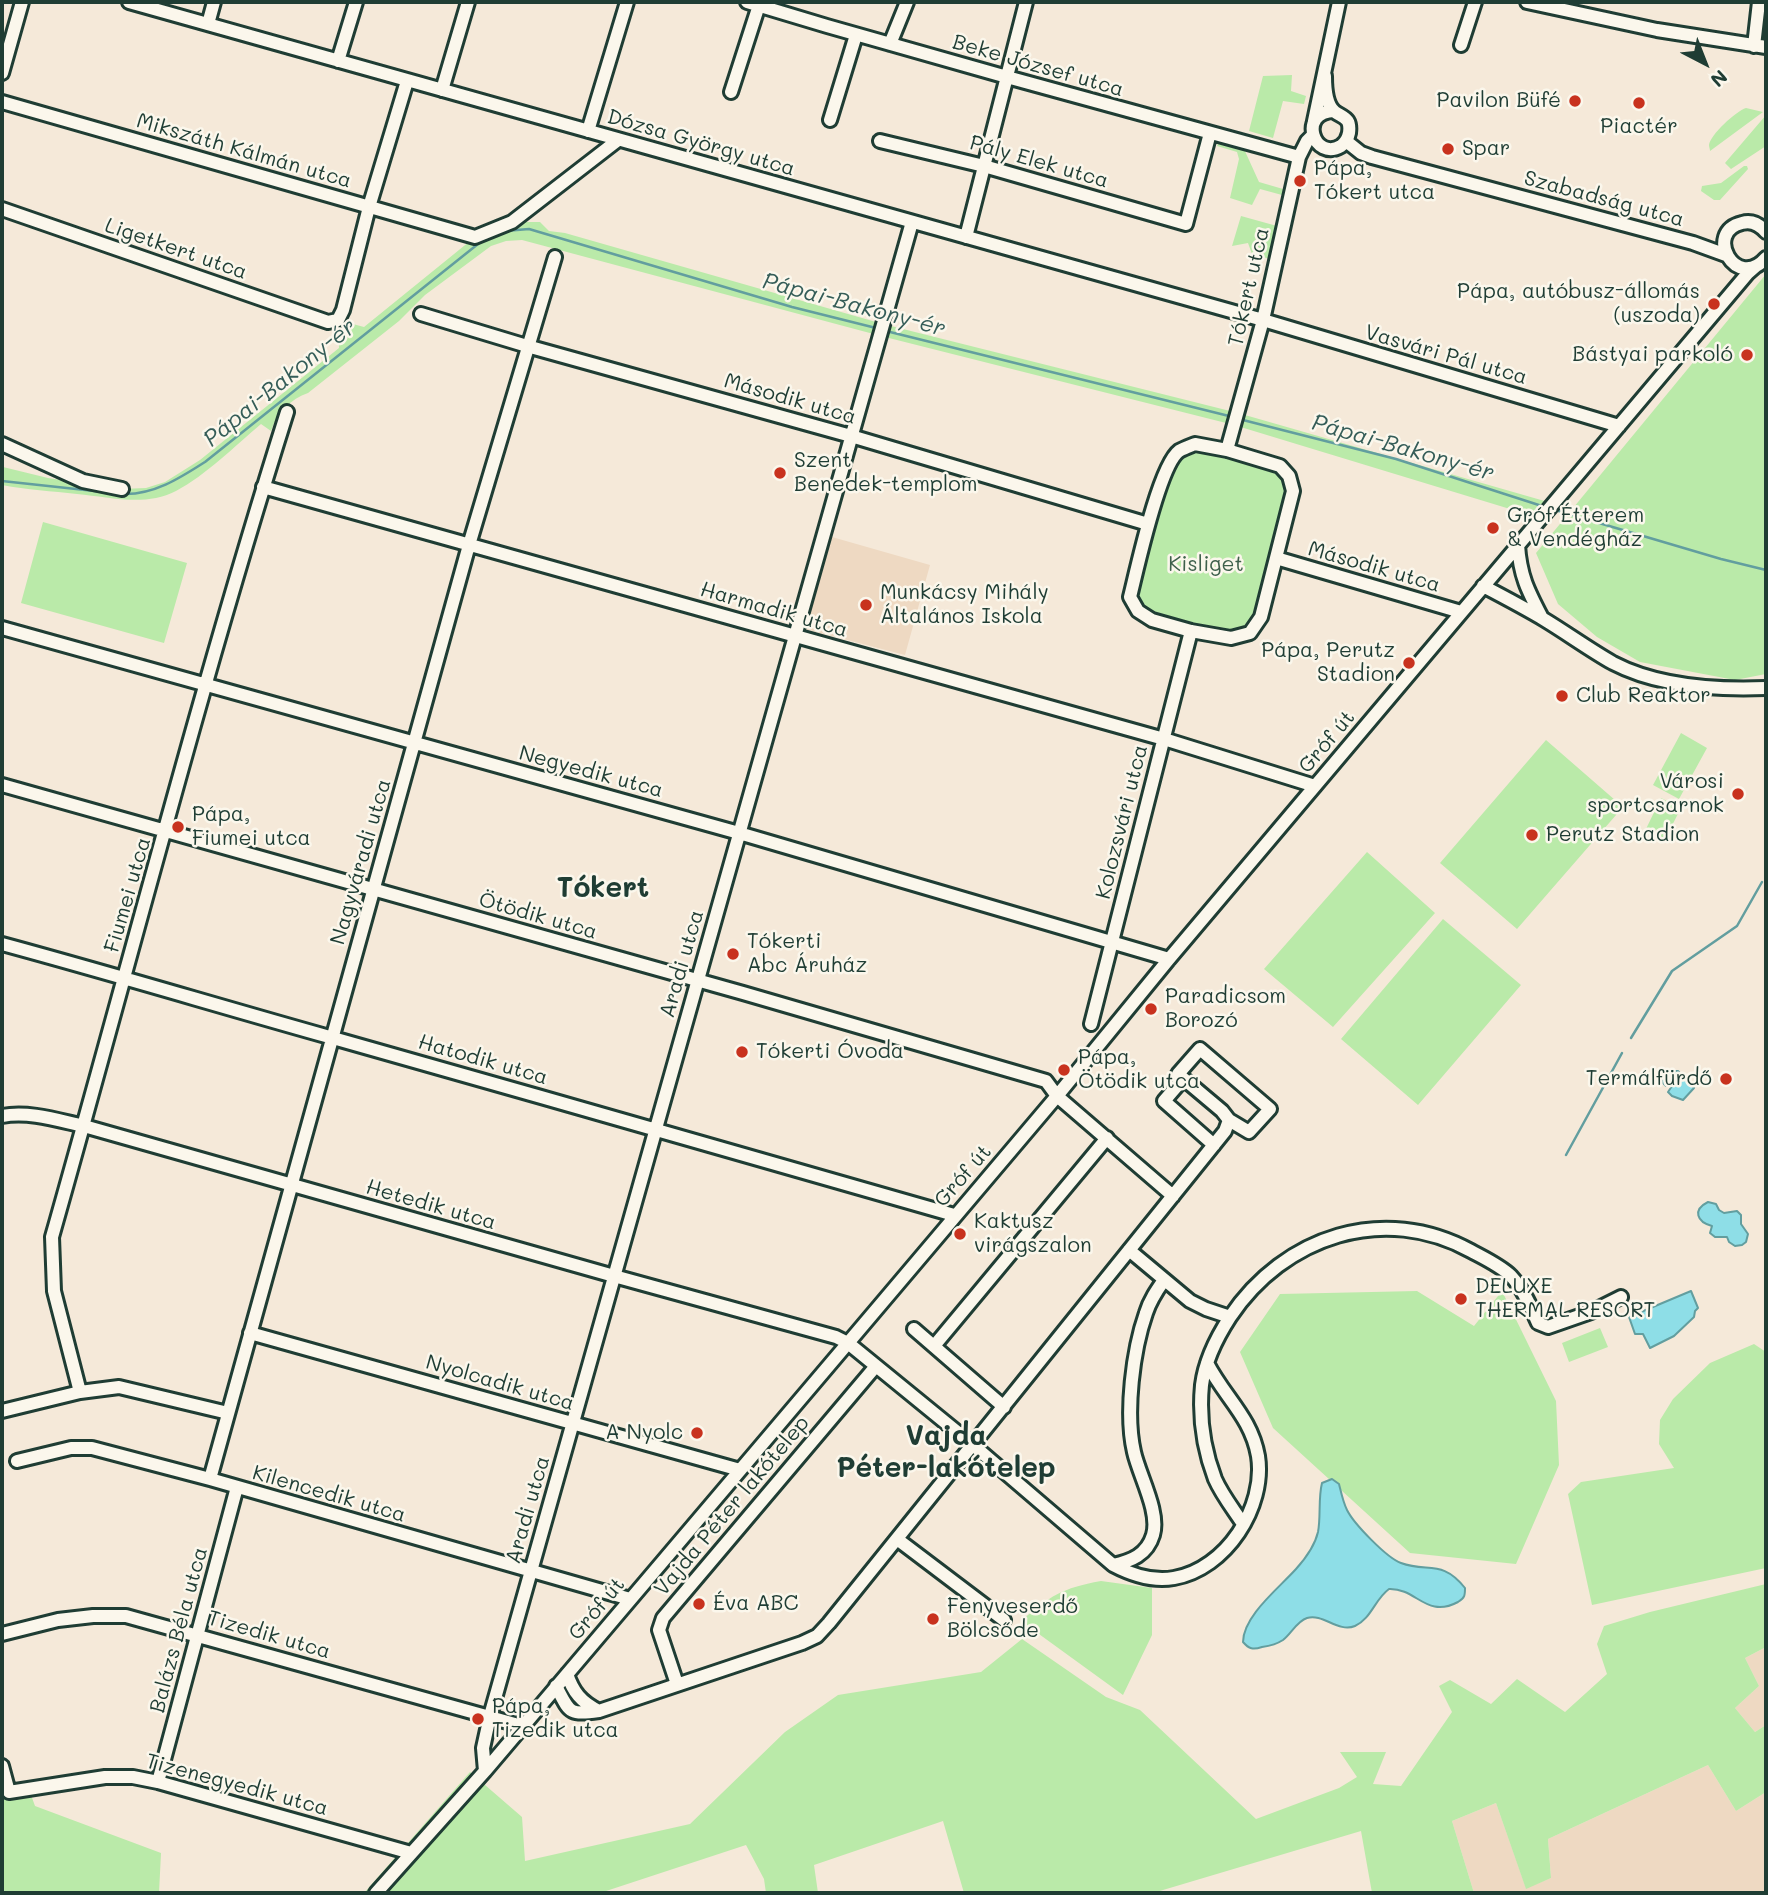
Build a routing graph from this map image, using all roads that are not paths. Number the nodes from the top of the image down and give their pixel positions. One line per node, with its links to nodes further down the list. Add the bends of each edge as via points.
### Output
1 (22, 2): 20 (street)
2 (128, 2): 14 (street, Dózsa György utca)
3 (214, 2): 14 (street)
4 (356, 2): 19 (street)
5 (468, 2): 24 (street)
6 (627, 2): 30 (street)
7 (907, 2): 16 (street)
8 (1026, 2): 22 (street)
9 (1339, 2): 21 (street, Tókert utca)
10 (1475, 2): 17 (street)
11 (1527, 2): 18 (street)
12 (1759, 2): 18 (street)
13 (755, 3): 15 (street, Beke József utca); 25 (street)
14 (208, 24): 19 (street, Dózsa György utca)
15 (856, 35): 16 (street, Beke József utca); 28 (street)
16 (890, 44): 22 (street, Beke József utca)
17 (1461, 45)
18 (1760, 47)
19 (338, 61): 23 (street, Dózsa György utca)
20 (2, 73)
21 (1325, 76): 27 (street, Tókert utca); 29 (street, Tókert utca)
22 (1007, 78): 31 (street, Beke József utca); 36 (street)
23 (407, 81): 24 (street, Dózsa György utca); 37 (street)
24 (442, 90): 30 (street, Dózsa György utca)
25 (731, 92)
26 (2, 102): 37 (street, Mikszáth Kálmán utca)
27 (1334, 111): 29 (street, Tókert utca, via 1322,114); 34 (street, Tókert utca, via 1349,123)
28 (830, 120)
29 (1313, 129): 34 (street, via 1320,145 1331,149); 35 (street, Tókert utca)
30 (588, 131): 32 (street, Dózsa György utca)
31 (1210, 133): 35 (street, Beke József utca); 36 (street, Pály Elek utca, via 1186,225)
32 (618, 140): 37 (street, Mikszáth Kálmán utca, via 512,222 475,237); 39 (street, Dózsa György utca)
33 (880, 141): 36 (street, Pály Elek utca)
34 (1346, 141): 43 (street, Szabadság utca, via 1372,157)
35 (1299, 157): 49 (street, Tókert utca)
36 (984, 166): 41 (street)
37 (369, 207): 38 (street, Ligetkert utca, via 343,310 338,320 328,322)
38 (2, 209)
39 (912, 222): 41 (street, Dózsa György utca); 53 (street, Aradi utca)
40 (1766, 231): 42 (street, via 1754,223 1739,223)
41 (967, 237): 49 (street, Dózsa György utca)
42 (1724, 241): 43 (street, Szabadság utca); 45 (street)
43 (1693, 243): 45 (street, Szabadság utca)
44 (555, 257): 50 (street, Nagyváradi utca)
45 (1728, 258): 46 (street, via 1743,268); 47 (street)
46 (1761, 262): 47 (street)
47 (1734, 290): 52 (street)
48 (421, 314): 50 (street, Második utca)
49 (1263, 320): 52 (street, Vasvári Pál utca); 55 (street, Tókert utca)
50 (527, 346): 53 (street, Második utca); 59 (street, Nagyváradi utca)
51 (286, 412): 56 (street, Fiumei utca)
52 (1619, 426): 60 (street, Gróf út)
53 (851, 436): 58 (street, Második utca); 67 (street, Aradi utca)
54 (2, 444): 57 (street, via 83,481)
55 (1227, 450): 58 (street, via 1195,444 1179,451 1167,468); 61 (street, via 1280,466 1289,476 1293,491)
56 (263, 487): 59 (street, Harmadik utca); 68 (street, Fiumei utca)
57 (122, 489)
58 (1149, 524): 66 (street, via 1130,597 1138,611 1152,620)
59 (469, 545): 67 (street, Harmadik utca); 71 (street, Nagyváradi utca)
60 (1518, 545): 62 (street, Gróf út); 64 (street, via 1524,583)
61 (1276, 558): 63 (street, Második utca); 66 (street, via 1261,617 1250,633 1231,638)
62 (1483, 586): 63 (street, Gróf út); 64 (street)
63 (1461, 612): 73 (street, Gróf út)
64 (1542, 618): 69 (street, via 1615,663 1653,678 1729,690)
65 (2, 628): 68 (street, Negyedik utca)
66 (1191, 631): 70 (street, Kolozsvári utca)
67 (795, 636): 70 (street, Harmadik utca); 75 (street, Aradi utca)
68 (206, 685): 71 (street, Negyedik utca); 74 (street, Fiumei utca)
69 (1766, 688)
70 (1164, 739): 73 (street, Harmadik utca); 77 (street, Kolozsvári utca)
71 (414, 744): 75 (street, Negyedik utca); 76 (street, Nagyváradi utca)
72 (2, 785): 74 (street, Ötödik utca)
73 (1315, 786): 79 (street, Gróf út)
74 (165, 832): 76 (street, Ötödik utca); 80 (street, Fiumei utca)
75 (739, 833): 77 (street, Negyedik utca); 81 (street, Aradi utca)
76 (374, 890): 81 (street, Ötödik utca); 83 (street, Nagyváradi utca)
77 (1112, 941): 79 (street, Negyedik utca); 82 (street, Kolozsvári utca)
78 (2, 944): 80 (street, Hatodik utca)
79 (1169, 959): 85 (street, Gróf út)
80 (125, 977): 83 (street, Hatodik utca); 88 (street, Fiumei utca)
81 (698, 980): 85 (street, Ötödik utca, via 1046,1081); 89 (street, Aradi utca)
82 (1091, 1024)
83 (331, 1038): 89 (street, Hatodik utca); 92 (street, Nagyváradi utca)
84 (1183, 1079): 87 (street); 87 (street, via 1178,1074 1200,1049 1270,1109 1249,1132); 91 (street, via 1164,1101)
85 (1057, 1096): 90 (street); 94 (street, Gróf út)
86 (2, 1116): 88 (street, Hetedik utca, via 33,1115)
87 (1229, 1120): 91 (street)
88 (84, 1126): 92 (street, Hetedik utca); 106 (street, Fiumei utca, via 52,1237 54,1291)
89 (656, 1128): 94 (street, Hatodik utca); 96 (street, Aradi utca)
90 (1107, 1138): 93 (street); 103 (street)
91 (1214, 1145): 93 (street)
92 (291, 1185): 96 (street, Hetedik utca); 101 (street, Nagyváradi utca)
93 (1173, 1196): 95 (street)
94 (954, 1215): 102 (street, Gróf út)
95 (1129, 1250): 97 (street); 107 (street)
96 (614, 1276): 102 (street, Hetedik utca); 110 (street, Aradi utca)
97 (1164, 1279): 99 (street, via 1190,1301); 118 (street, via 1146,1312 1138,1344 1130,1421 1154,1533 1139,1556)
98 (1621, 1297): 99 (street, via 1548,1327 1538,1322 1511,1276 1485,1258 1427,1232 1380,1229 1341,1235 1290,1256 1264,1275)
99 (1230, 1317): 104 (street)
100 (914, 1329): 103 (street)
101 (250, 1333): 109 (street, Nagyváradi utca); 110 (street, Nyolcadik utca)
102 (848, 1343): 105 (street); 113 (street, Gróf út)
103 (934, 1346): 107 (street)
104 (1208, 1363): 116 (street, via 1202,1384 1206,1452 1216,1482); 116 (street, via 1243,1415 1258,1457 1259,1480)
105 (876, 1366): 111 (street); 125 (street, Vajda Péter lakótelep, via 663,1618 659,1630)
106 (80, 1392): 108 (street); 109 (street, via 119,1387)
107 (1003, 1407): 111 (street)
108 (2, 1411)
109 (228, 1413): 114 (street, Nagyváradi utca)
110 (573, 1423): 113 (street, Nyolcadik utca); 119 (street, Aradi utca)
111 (973, 1445): 117 (street); 118 (street)
112 (17, 1461): 114 (street, Kilencedik utca, via 71,1448 92,1448)
113 (740, 1470): 120 (street, Gróf út)
114 (210, 1479): 115 (street, Kilencedik utca)
115 (237, 1487): 119 (street, Kilencedik utca); 123 (street, Balázs Béla utca)
116 (1243, 1524): 118 (street, via 1216,1559 1175,1578 1154,1580)
117 (897, 1539): 121 (street); 125 (street, via 817,1636)
118 (1113, 1565)
119 (531, 1571): 120 (street, Kilencedik utca); 128 (street, Aradi utca)
120 (630, 1600): 124 (street, Gróf út)
121 (1004, 1620)
122 (2, 1634): 123 (street, Tizedik utca, via 58,1620 126,1616)
123 (198, 1635): 128 (street, Tizedik utca); 132 (street, Balázs Béla utca)
124 (567, 1674): 126 (street, Gróf út); 127 (street, via 579,1698)
125 (677, 1684): 127 (street)
126 (556, 1686): 127 (street, via 567,1708 577,1714); 129 (street, Gróf út)
127 (599, 1711)
128 (490, 1716): 129 (street, Tizedik utca); 131 (street, Aradi utca, via 483,1748)
129 (522, 1726): 131 (street, Gróf út)
130 (2, 1766): 132 (street, Tizenegyedik utca, via 9,1792 105,1777)
131 (485, 1770): 133 (street, Gróf út)
132 (158, 1782): 133 (street, Tizenegyedik utca)
133 (411, 1853): 134 (street, Gróf út)
134 (376, 1893)

